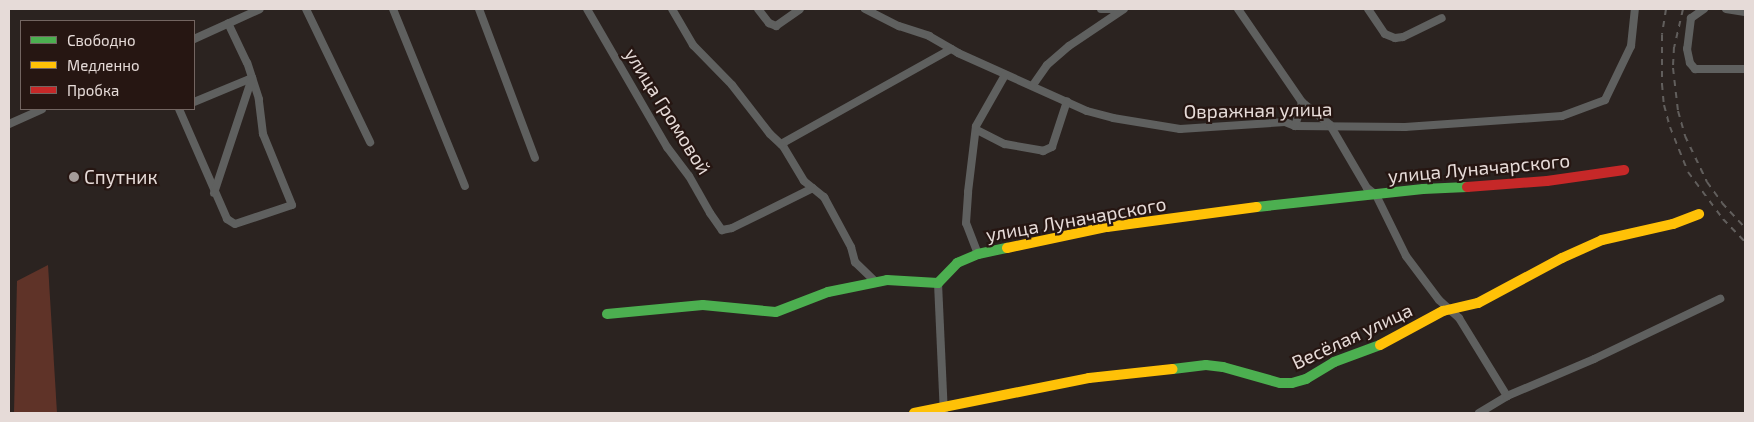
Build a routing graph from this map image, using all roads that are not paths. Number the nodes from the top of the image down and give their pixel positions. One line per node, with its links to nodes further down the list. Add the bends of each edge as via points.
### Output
1 (260, 9): 19 (street)
2 (306, 9): 35 (street)
3 (393, 9): 39 (street)
4 (479, 9): 37 (street)
5 (587, 9): 40 (street, улица Громовой, via 667,147 722,230)
6 (672, 9): 36 (street, via 693,45 732,85)
7 (758, 9): 8 (street, via 769,23 776,26)
8 (800, 9)
9 (865, 9): 21 (street, Овражная улица, via 929,36)
10 (1101, 9): 11 (street)
11 (1122, 9): 25 (street, via 1047,65)
12 (1238, 9): 28 (street)
13 (1368, 9): 18 (street, via 1385,34 1395,38 1403,38)
14 (1635, 9): 32 (street, Овражная улица, via 1631,46 1605,100 1570,114 1547,119 1406,127)
15 (1704, 9): 22 (street, via 1691,18 1687,49 1690,64 1695,69)
16 (1726, 9): 17 (street)
17 (1745, 12)
18 (1442, 18)
19 (228, 23): 20 (street); 24 (street)
20 (195, 39)
21 (951, 49): 23 (street, Овражная улица); 36 (street)
22 (1745, 69)
23 (1005, 75): 25 (street, Овражная улица); 34 (street)
24 (252, 78): 26 (street); 41 (street); 41 (street, via 259,100 263,134 292,205 235,224 226,220)
25 (1033, 85): 27 (street, Овражная улица)
26 (195, 102)
27 (1067, 102): 33 (street, Овражная улица, via 1096,114 1155,127 1180,129 1285,122); 34 (street, via 1052,147 1043,151 1005,144)
28 (1302, 102): 32 (street); 33 (street)
29 (40, 110): 31 (street)
30 (179, 110): 41 (street)
31 (9, 124)
32 (1330, 124): 33 (street, Овражная улица); 42 (street, via 1367,188)
33 (1295, 126)
34 (976, 130): 44 (street, via 966,223)
35 (370, 142)
36 (782, 145): 40 (street, via 804,181)
37 (536, 158)
38 (1624, 170): 42 (street, улица Луначарского, via 1546,181)
39 (465, 186)
40 (813, 188): 45 (street, via 824,197 855,262)
41 (214, 193)
42 (1376, 195): 44 (street, улица Луначарского, via 1282,203 1107,227); 48 (street, via 1406,256 1439,300)
43 (1699, 214): 48 (street, Весёлая улица, via 1673,224 1602,240 1478,303)
44 (978, 254): 46 (street, улица Луначарского, via 957,263)
45 (876, 282): 46 (street); 49 (street, via 828,292 776,312 703,305)
46 (938, 283): 51 (street)
47 (1720, 299): 50 (street)
48 (1451, 310): 50 (street); 51 (street, Весёлая улица, via 1442,311 1375,348 1334,362 1306,379 1292,383 1206,365 1131,376 1089,378)
49 (607, 314)
50 (1508, 396): 53 (street)
51 (945, 411): 52 (street)
52 (914, 413)
53 (1479, 413)

